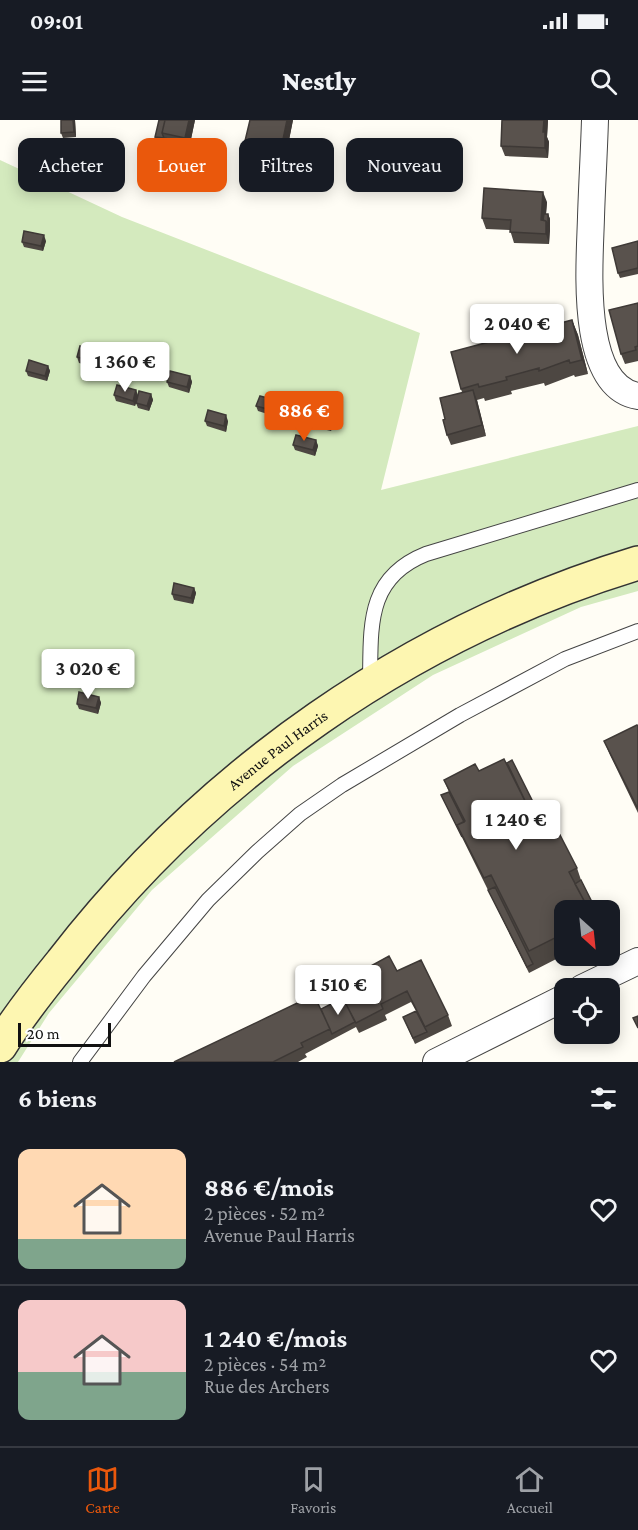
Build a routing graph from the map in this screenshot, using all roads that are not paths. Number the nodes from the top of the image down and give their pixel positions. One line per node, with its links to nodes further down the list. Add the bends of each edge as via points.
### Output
1 (595, 120): 2 (street, via 590,309 604,368 620,389)
2 (638, 396)
3 (638, 490): 6 (lane, via 410,561 386,581 373,613)
4 (638, 563): 6 (main road, Avenue Paul Harris, via 499,616)
5 (638, 631): 12 (lane, via 565,659 460,715 300,814 208,900 144,976)
6 (370, 684): 10 (main road, Avenue Paul Harris, via 238,778 160,849 75,945)
7 (638, 961): 8 (street)
8 (603, 978)
9 (554, 1004): 11 (street)
10 (0, 1046)
11 (476, 1053): 13 (street)
12 (80, 1062)
13 (436, 1062)

